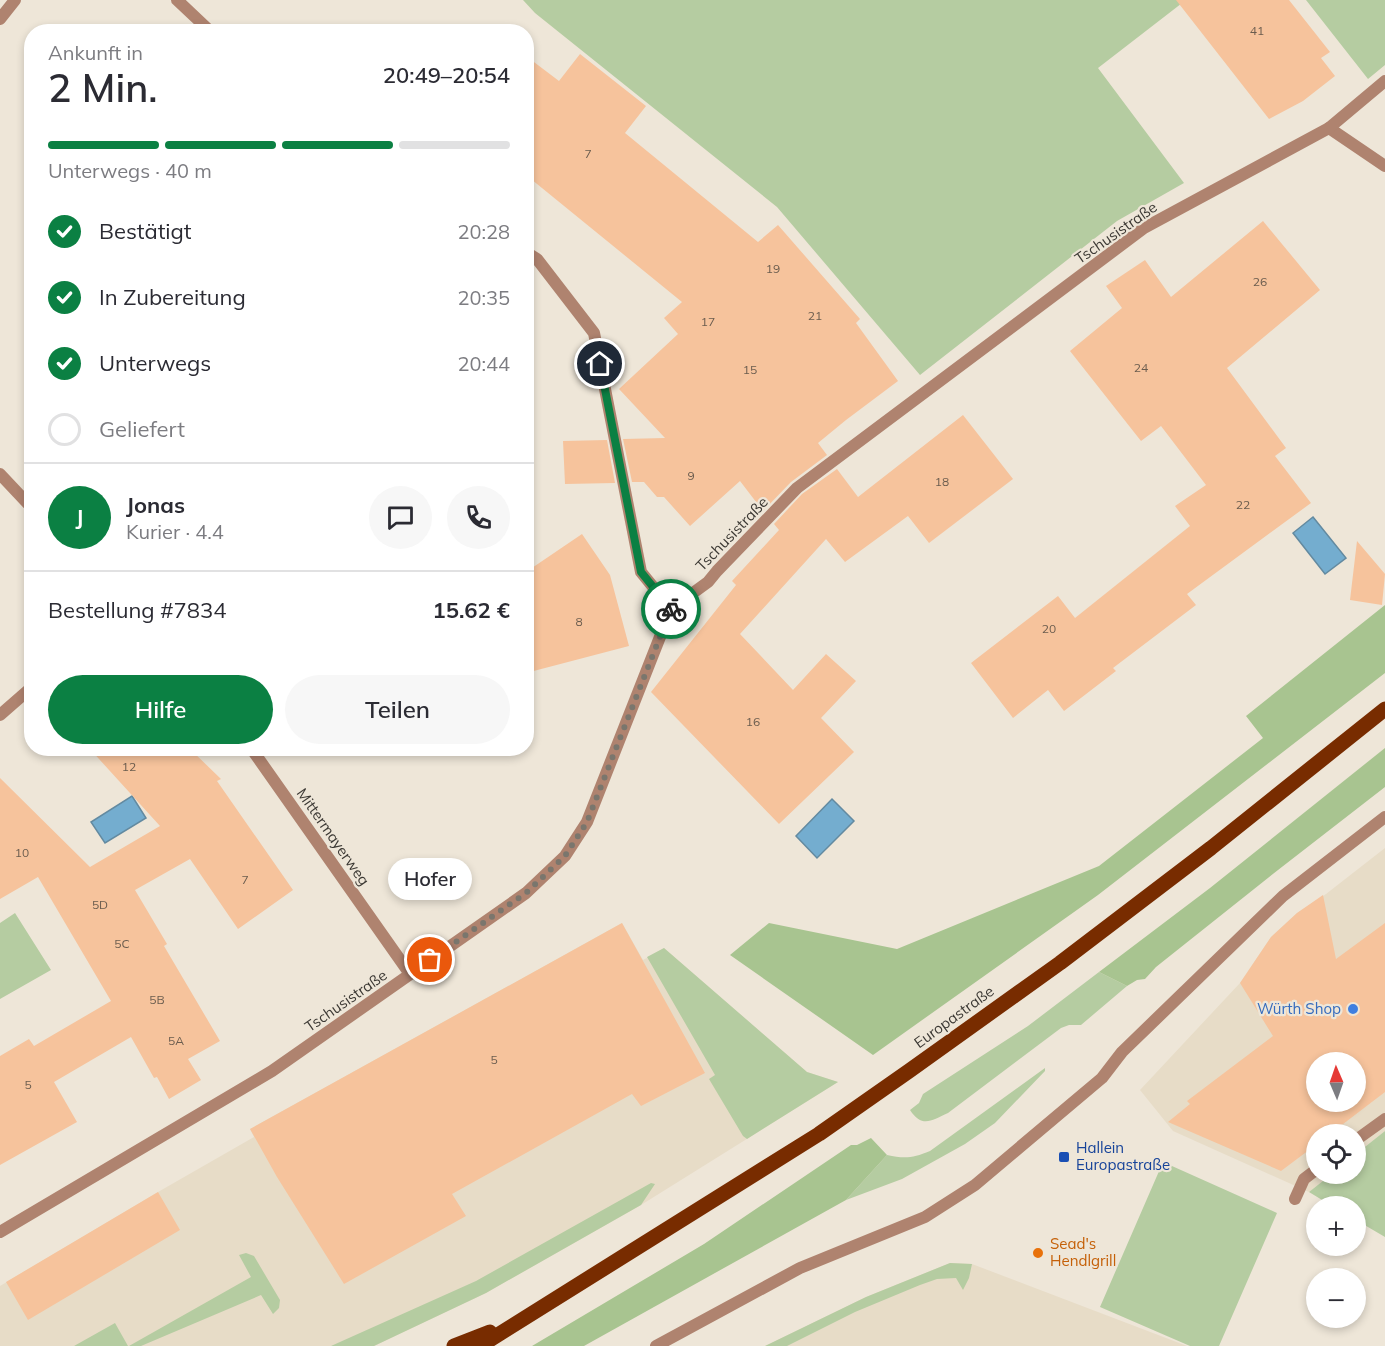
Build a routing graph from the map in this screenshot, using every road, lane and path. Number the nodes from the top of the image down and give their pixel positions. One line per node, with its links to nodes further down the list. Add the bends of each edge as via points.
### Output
1 (15, 0): 3 (street)
2 (177, 0): 4 (street)
3 (0, 19)
4 (203, 24)
5 (1385, 81): 6 (street, Tschusistraße)
6 (1329, 128): 7 (street); 11 (street, Tschusistraße, via 1144,228 797,488 708,582)
7 (1385, 166)
8 (534, 257): 11 (street, via 594,333 641,572)
9 (0, 474): 10 (street)
10 (24, 500)
11 (671, 609): 17 (street, Tschusistraße, via 587,822 565,856 526,893)
12 (24, 694): 14 (street)
13 (1385, 709): 23 (main road, Europastraße, via 1202,856 909,1071 819,1134)
14 (0, 716)
15 (257, 756): 17 (street, Mittermayerweg)
16 (1385, 817): 26 (street, via 1283,896 1122,1052 1102,1078 975,1185 925,1217 800,1268)
17 (410, 974): 22 (street, Tschusistraße, via 272,1071)
18 (1385, 1119): 19 (street)
19 (1366, 1133)
20 (1306, 1178): 21 (street)
21 (1294, 1198)
22 (0, 1232)
23 (520, 1320): 24 (main road, Europastraße); 25 (main road, Europastraße)
24 (454, 1346)
25 (480, 1346)
26 (656, 1346)

